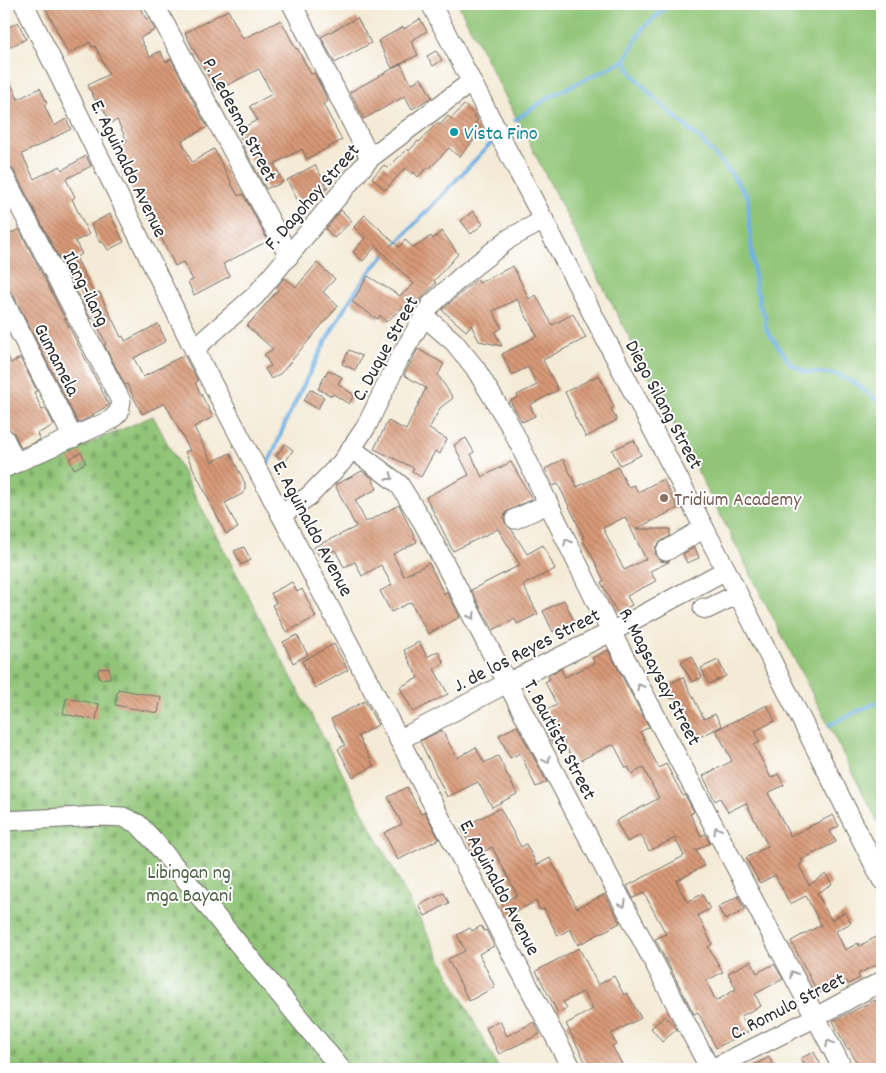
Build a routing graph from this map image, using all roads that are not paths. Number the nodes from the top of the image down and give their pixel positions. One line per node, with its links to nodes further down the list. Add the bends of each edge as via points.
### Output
1 (24, 4): 12 (street, E. Aguinaldo Avenue)
2 (154, 4): 9 (street, P. Ledesma Street)
3 (292, 4): 6 (street)
4 (431, 4): 5 (street, Diego Silang Street)
5 (471, 82): 6 (street, F. Dagohoy Street); 8 (street, Diego Silang Street)
6 (370, 158): 9 (street, F. Dagohoy Street)
7 (4, 176): 14 (street, Ilang-ilang, via 121,401 119,412 111,420)
8 (544, 220): 11 (street, C. Duque Street, via 510,238 463,275 431,305); 20 (street, Diego Silang Street)
9 (289, 256): 12 (street, F. Dagohoy Street, via 254,296)
10 (4, 301): 14 (street, Gumamela)
11 (424, 316): 15 (street, C. Duque Street, via 366,427); 17 (street, R. Magsaysay Street, via 454,342 475,368 511,427)
12 (194, 349): 18 (street, E. Aguinaldo Avenue)
13 (4, 438): 16 (street)
14 (73, 438): 16 (street)
15 (351, 448): 18 (street, C. Duque Street, via 309,496); 26 (street, T. Bautista Street, one-way to 26, via 399,484 424,524)
16 (10, 465)
17 (548, 504): 19 (street); 25 (street, R. Magsaysay Street, one-way to 17)
18 (282, 515): 27 (street, E. Aguinaldo Avenue)
19 (516, 519)
20 (704, 528): 21 (street); 22 (street, Diego Silang Street)
21 (666, 551)
22 (726, 570): 23 (street, Diego Silang Street); 25 (street, J. de los Reyes Street)
23 (738, 594): 24 (street, via 708,609); 29 (street, Diego Silang Street)
24 (703, 608)
25 (611, 632): 26 (street, J. de los Reyes Street); 31 (street, R. Magsaysay Street, one-way to 25)
26 (507, 683): 27 (street, J. de los Reyes Street); 34 (street, T. Bautista Street, one-way to 34)
27 (399, 740): 33 (street, E. Aguinaldo Avenue)
28 (4, 821): 32 (street, via 101,816 123,817 138,824)
29 (882, 880)
30 (882, 981): 31 (street, C. Romulo Street)
31 (816, 1017): 34 (street, C. Romulo Street); 35 (street, R. Magsaysay Street, one-way to 31)
32 (341, 1069)
33 (572, 1069)
34 (711, 1069)
35 (843, 1069)

